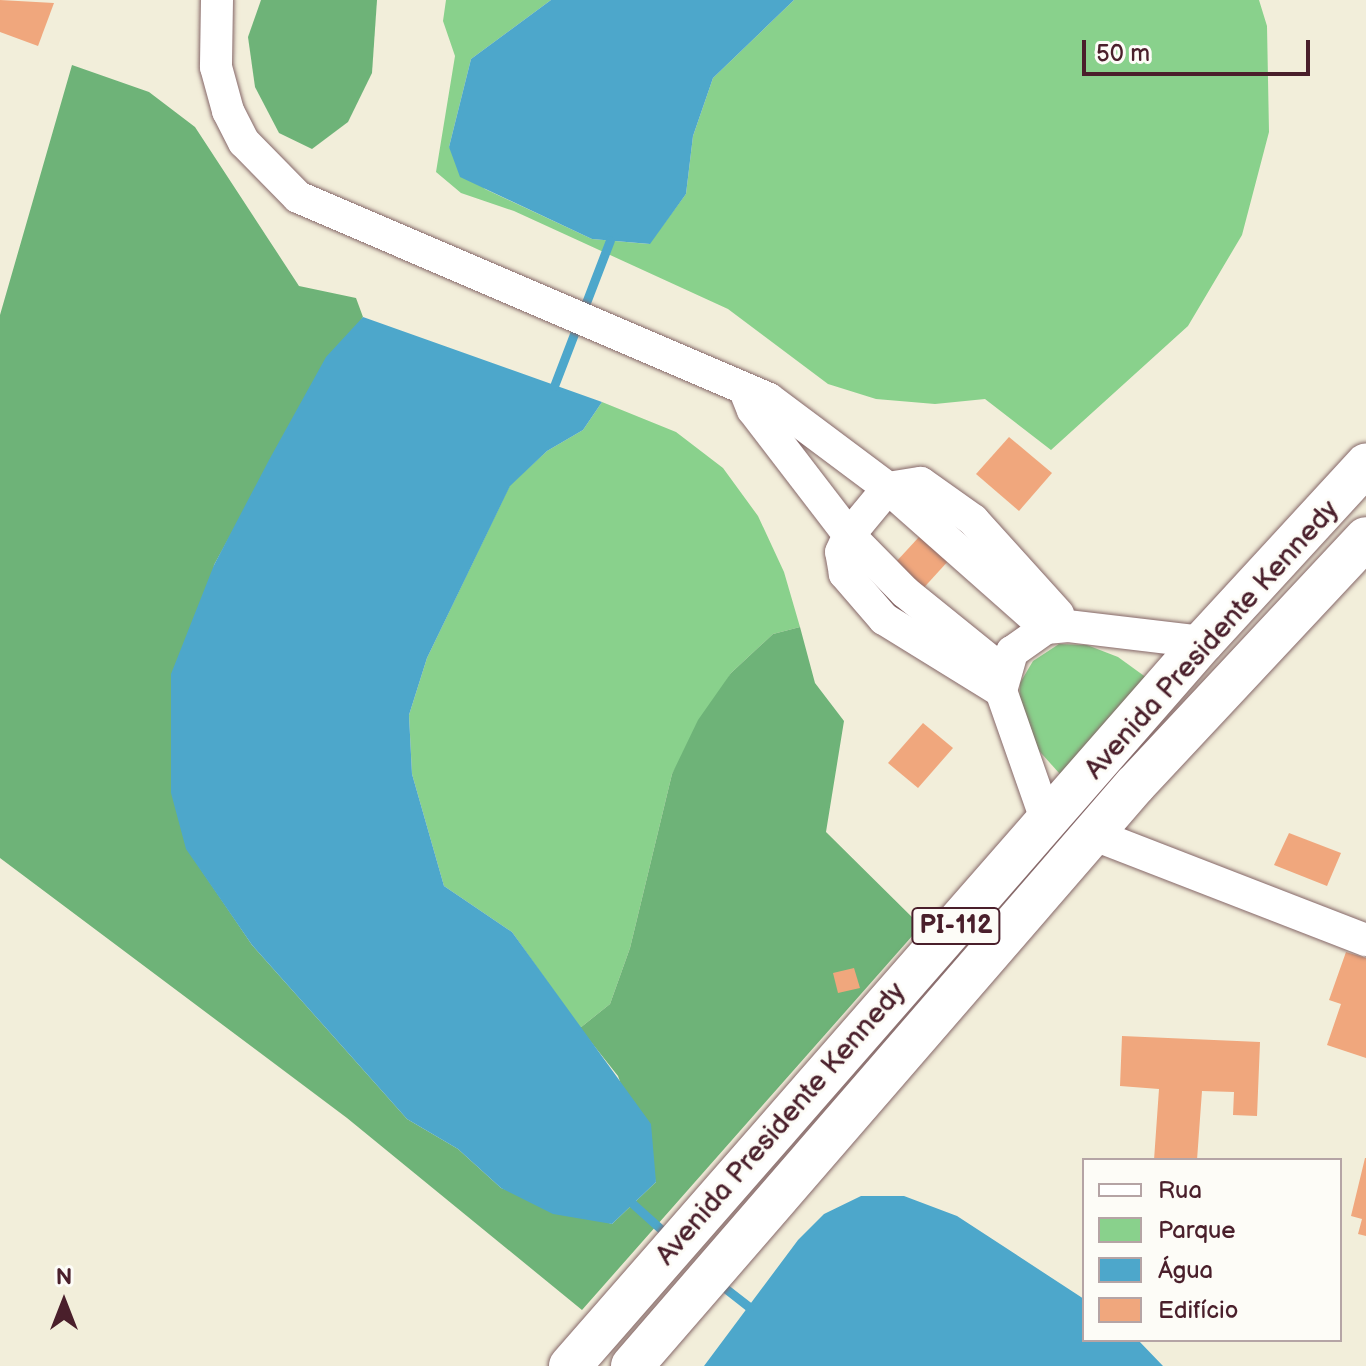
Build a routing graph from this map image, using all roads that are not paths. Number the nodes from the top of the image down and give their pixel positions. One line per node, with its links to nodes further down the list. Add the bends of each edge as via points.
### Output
1 (217, 0): 2 (street, via 216,67 228,111 266,169 298,197 601,324)
2 (746, 393): 4 (street, via 769,399); 5 (street, via 753,410)
3 (1356, 477): 8 (main road, Avenida Presidente Kennedy / PI-112)
4 (888, 488): 5 (street); 7 (street)
5 (849, 535): 9 (street)
6 (1366, 538): 11 (main road, Avenida Presidente Kennedy / PI-112, via 1135,785)
7 (1057, 627): 8 (street); 9 (street, via 1028,637)
8 (1203, 642): 10 (main road, Avenida Presidente Kennedy / PI-112)
9 (1002, 681): 10 (street)
10 (1048, 825): 13 (main road, Avenida Presidente Kennedy / PI-112)
11 (1095, 835): 12 (street); 14 (main road, Avenida Presidente Kennedy / PI-112)
12 (1366, 940)
13 (570, 1366)
14 (632, 1366)

